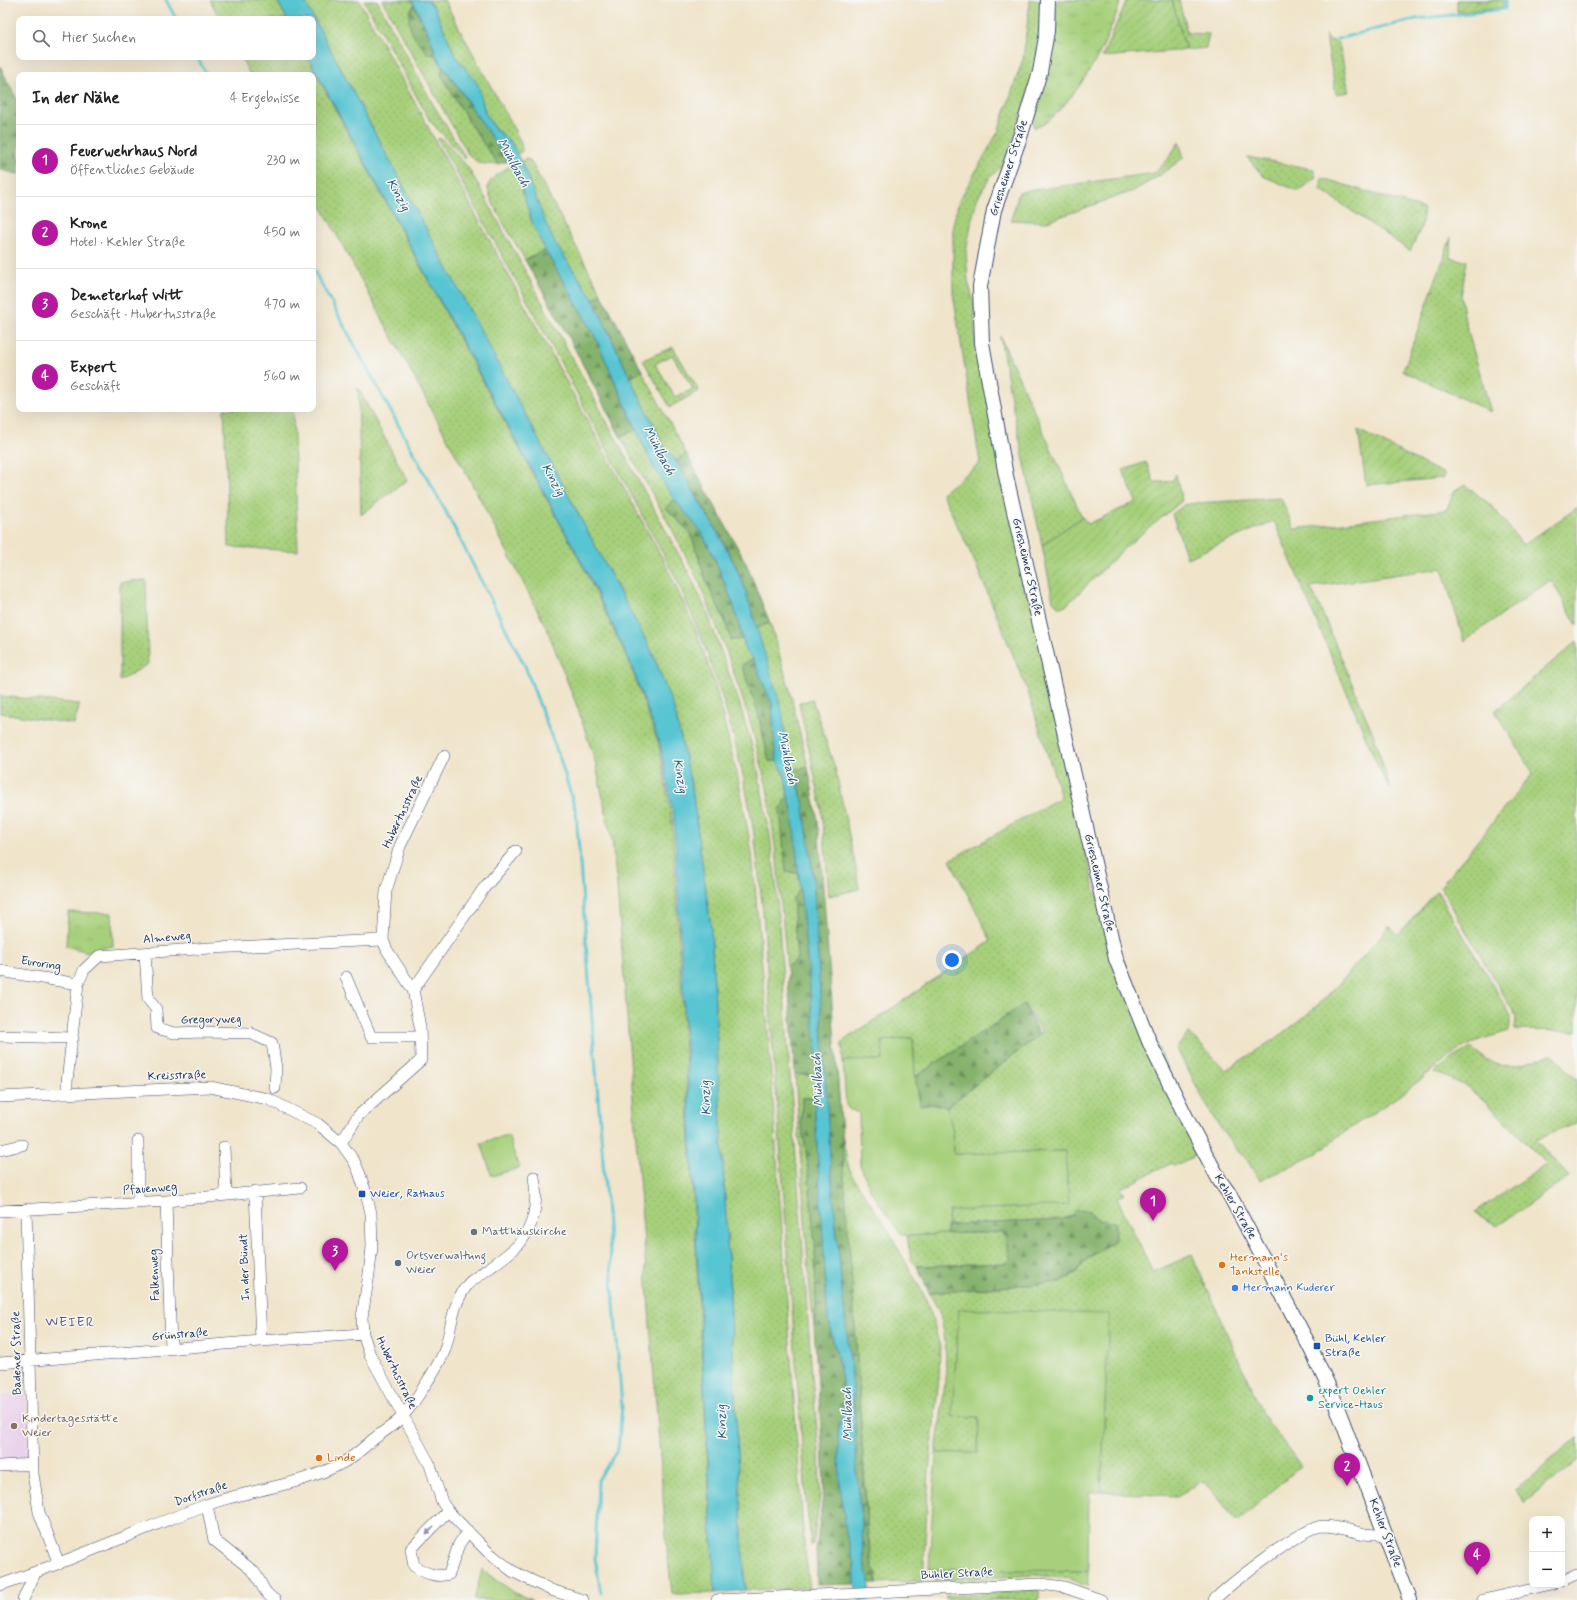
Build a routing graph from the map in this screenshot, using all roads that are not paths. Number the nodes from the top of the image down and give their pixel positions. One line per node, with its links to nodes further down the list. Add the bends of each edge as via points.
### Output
1 (1048, 0): 16 (main road, Griesheimer Straße, via 1047,31 1040,72 994,210 980,286 982,343 1006,476 1116,958 1151,1046)
2 (444, 756): 4 (street, Hubertusstraße, via 400,846 386,891)
3 (516, 851): 9 (street, via 484,888)
4 (383, 940): 5 (street, Almeweg); 9 (street)
5 (145, 952): 8 (street, Almeweg, via 99,956 84,970); 13 (street, Gregoryweg, via 148,1000 156,1010 157,1028 174,1033 250,1033 272,1043 276,1068)
6 (0, 971): 8 (street, Euroring)
7 (346, 978): 11 (street, via 370,1037)
8 (78, 984): 12 (street, Almeweg)
9 (413, 990): 11 (street)
10 (0, 1036): 12 (street)
11 (420, 1037): 18 (street, via 421,1060 358,1116)
12 (72, 1038): 14 (street, Almeweg)
13 (275, 1088)
14 (67, 1094): 15 (street, Kreisstraße); 18 (street, Kreisstraße, via 210,1087 268,1099 318,1124)
15 (0, 1097)
16 (1188, 1123): 41 (main road, Kehler Straße, via 1248,1228 1311,1349 1332,1394)
17 (138, 1142): 27 (street)
18 (341, 1143): 30 (street, Hubertusstraße, via 359,1172 371,1214 372,1247 362,1318)
19 (22, 1145): 21 (street)
20 (224, 1147): 25 (street)
21 (0, 1150)
22 (534, 1177): 35 (street, Dorfstraße, via 537,1193 532,1221 519,1244 464,1289 452,1314 445,1350)
23 (300, 1188): 24 (street, Pfauenweg)
24 (255, 1192): 25 (street, Pfauenweg); 31 (street, In der Bündt)
25 (226, 1195): 26 (street, Pfauenweg)
26 (166, 1201): 27 (street, Pfauenweg); 32 (street, Falkenweg)
27 (138, 1202): 28 (street, Pfauenweg)
28 (26, 1209): 29 (street, Pfauenweg); 33 (street, Badener Straße)
29 (0, 1211)
30 (363, 1334): 31 (street, Grünstraße); 35 (street, Hubertusstraße, via 370,1355)
31 (261, 1341): 32 (street, Grünstraße)
32 (171, 1348): 33 (street, Grünstraße)
33 (31, 1360): 34 (street, Grünstraße); 36 (street, Badener Straße)
34 (0, 1363)
35 (403, 1416): 38 (street, Dorfstraße, via 345,1462 326,1471); 39 (street, Hubertusstraße, via 430,1465 442,1502)
36 (32, 1464): 37 (street); 42 (street, Badener Straße, via 39,1512)
37 (0, 1466)
38 (207, 1505): 42 (street, Dorfstraße); 49 (street, via 214,1540 253,1571 258,1576 262,1588)
39 (448, 1511): 40 (street, Hubertusstraße); 40 (street, one-way to 40, via 411,1549 414,1566 423,1572 444,1576 449,1574 459,1544)
40 (468, 1531): 50 (street, Hubertusstraße, via 512,1572 551,1590)
41 (1386, 1536): 53 (street, via 1322,1526 1311,1530 1264,1559); 54 (main road, Kehler Straße)
42 (59, 1564): 43 (street, Dorfstraße)
43 (35, 1573): 46 (street, Dorfstraße); 48 (street)
44 (1577, 1574): 45 (street)
45 (1565, 1580)
46 (0, 1585)
47 (1538, 1588): 55 (street)
48 (23, 1600)
49 (274, 1600)
50 (583, 1600)
51 (717, 1600): 52 (street, Bühler Straße, via 1040,1584 1064,1587)
52 (1101, 1600)
53 (1214, 1600)
54 (1410, 1600)
55 (1483, 1600)

